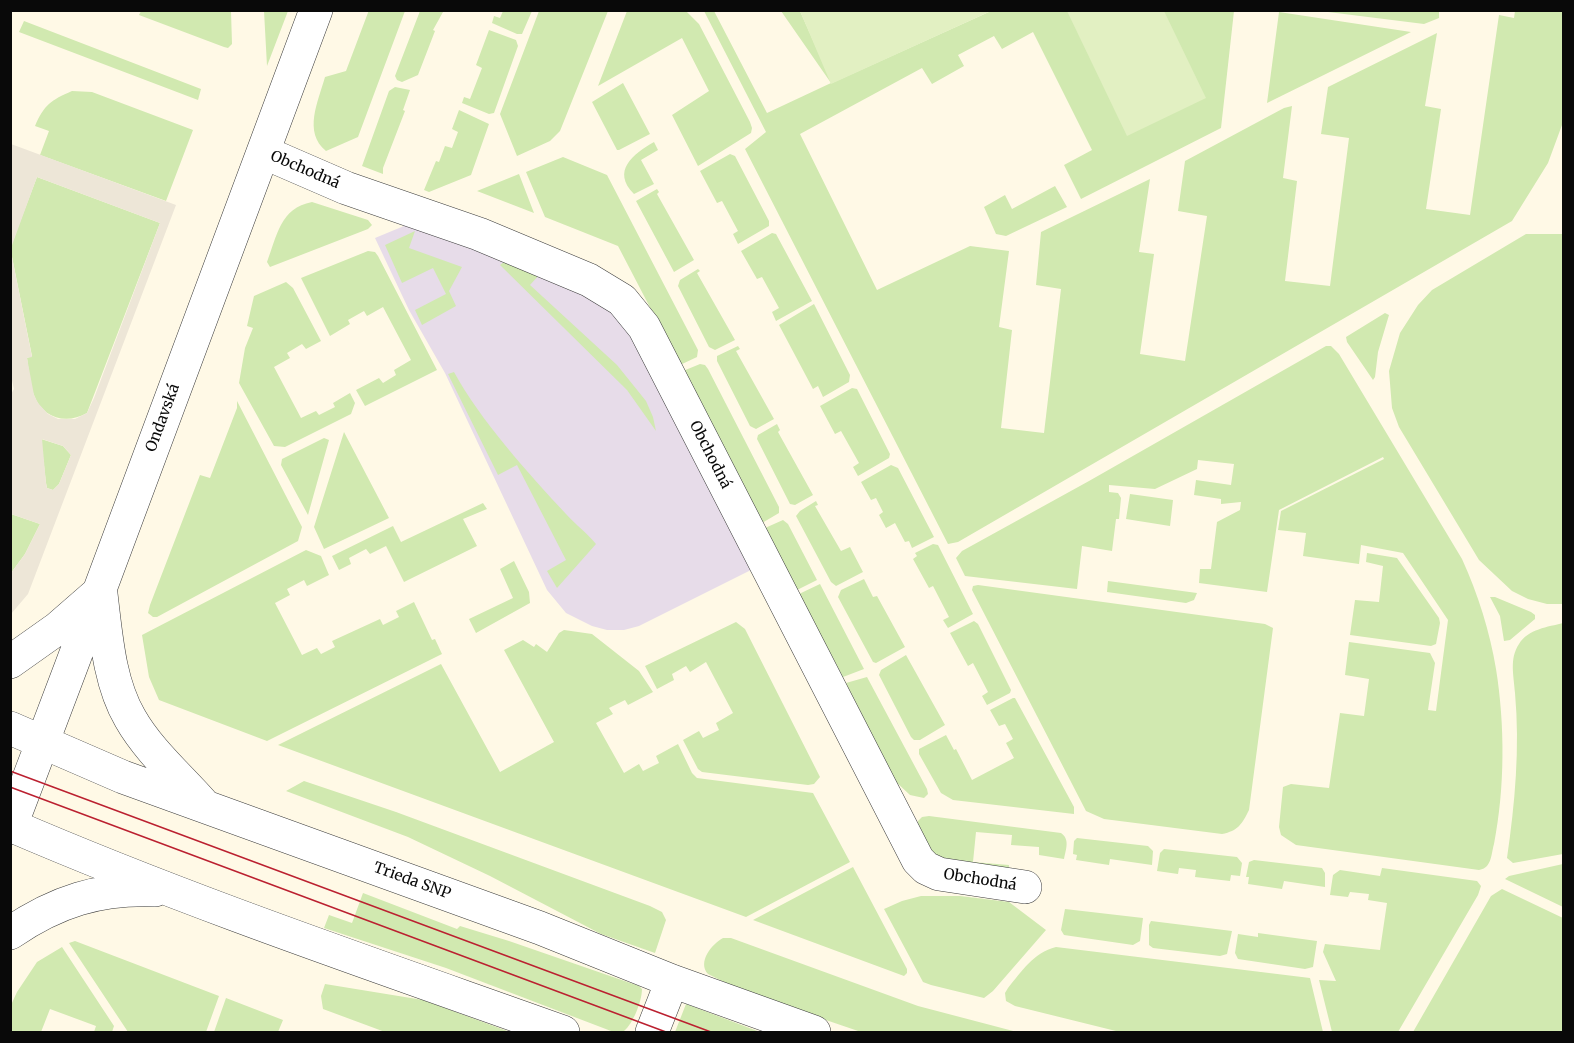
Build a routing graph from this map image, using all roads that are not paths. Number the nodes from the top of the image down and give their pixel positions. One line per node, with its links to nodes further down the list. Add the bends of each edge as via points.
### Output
1 (316, 10): 2 (street, Ondavská)
2 (262, 152): 3 (street, Ondavská); 9 (street, Obchodná, via 346,188 479,234 590,280 621,300 644,327 918,860 926,868 947,876)
3 (100, 591): 4 (street, via 58,628); 6 (street, Ondavská); 7 (street, via 106,637 124,706 141,735)
4 (10, 662)
5 (10, 728): 6 (street, Trieda SNP)
6 (43, 742): 7 (street, Trieda SNP, via 123,777); 8 (street, Ondavská)
7 (205, 806): 12 (street, Trieda SNP, via 540,928)
8 (11, 826): 10 (street)
9 (1025, 887)
10 (173, 891): 11 (street, via 125,890 83,896); 13 (street)
11 (10, 933)
12 (672, 981): 14 (street); 15 (street, Trieda SNP)
13 (563, 1032)
14 (652, 1032)
15 (814, 1032)

